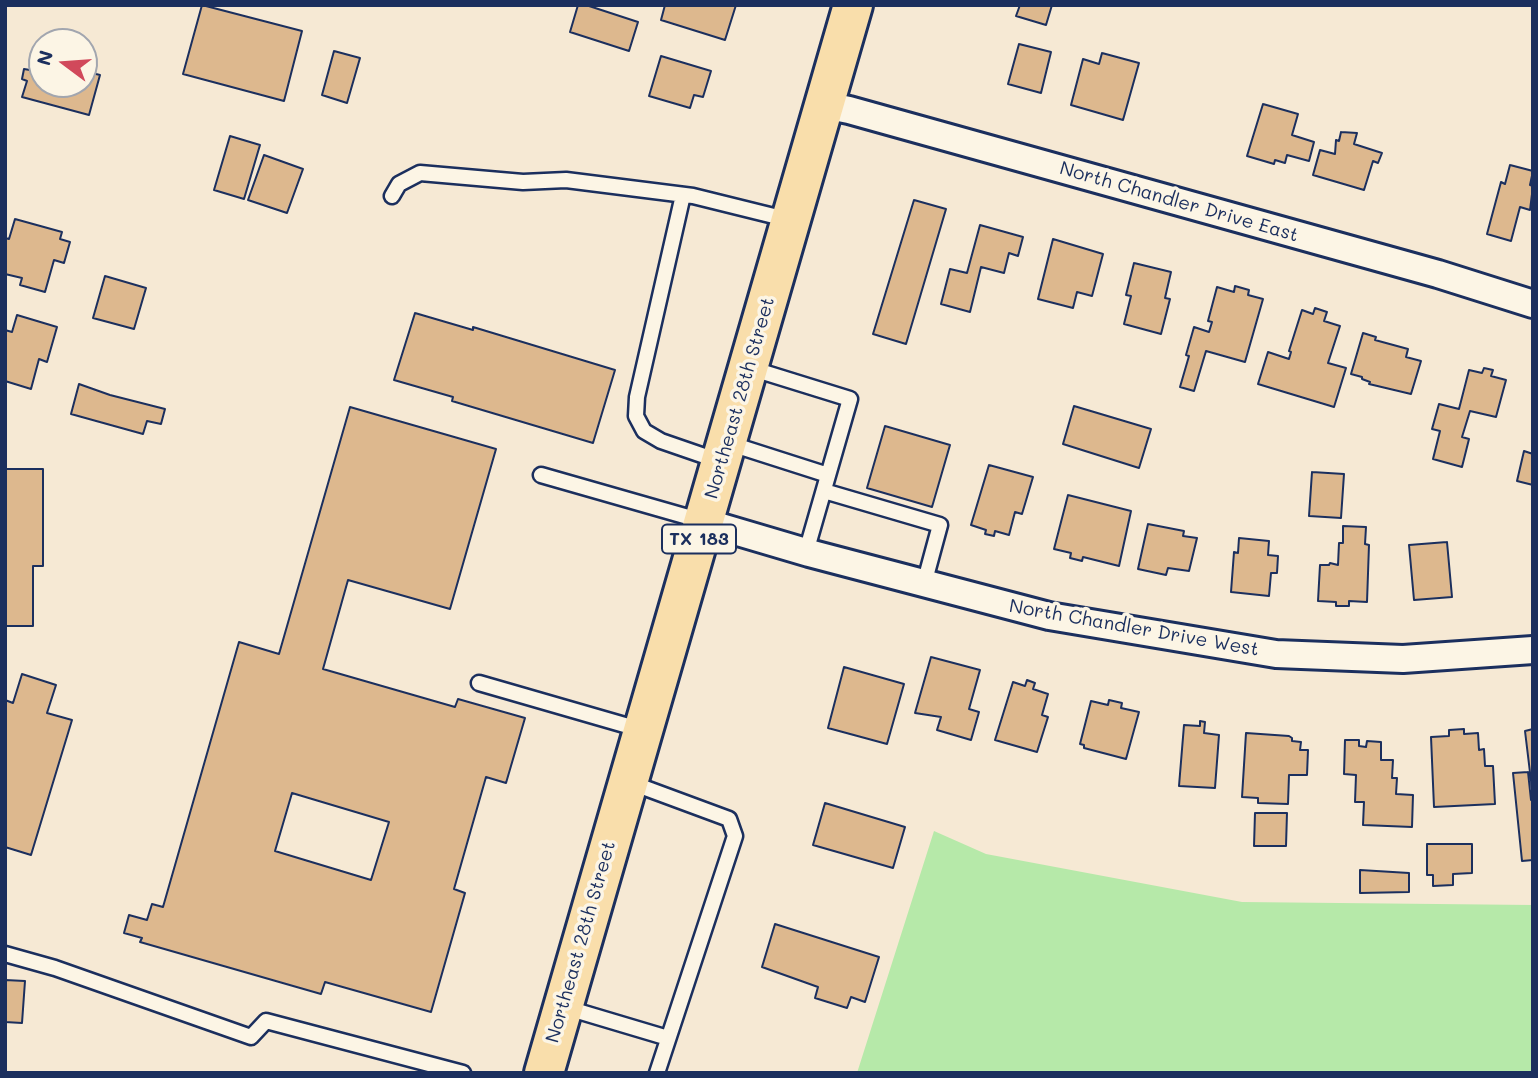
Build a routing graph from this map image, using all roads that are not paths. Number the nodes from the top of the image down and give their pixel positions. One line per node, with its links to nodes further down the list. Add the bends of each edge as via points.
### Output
1 (853, 5): 2 (main road, Northeast 28th Street / TX 183)
2 (824, 105): 5 (main road, Northeast 28th Street / TX 183); 6 (street, North Chandler Drive East)
3 (683, 195): 4 (lane, via 566,180 523,182 419,173 399,184); 5 (lane); 8 (lane, via 636,416 644,431 661,441)
4 (392, 196)
5 (791, 220): 7 (main road, Northeast 28th Street / TX 183)
6 (1533, 303)
7 (748, 367): 8 (main road, Northeast 28th Street / TX 183); 10 (lane, via 850,399)
8 (724, 452): 10 (lane); 12 (main road, Northeast 28th Street / TX 183)
9 (541, 475): 12 (lane)
10 (828, 475): 11 (lane)
11 (824, 491): 13 (lane); 14 (lane, via 940,525)
12 (704, 522): 13 (street, North Chandler Drive West); 17 (main road, Northeast 28th Street / TX 183)
13 (806, 552): 14 (street, North Chandler Drive West)
14 (924, 584): 15 (street, North Chandler Drive West, via 1049,616 1276,654 1404,659)
15 (1533, 650)
16 (479, 683): 17 (lane)
17 (643, 730): 18 (main road, Northeast 28th Street / TX 183)
18 (628, 781): 20 (main road, Northeast 28th Street / TX 183); 21 (lane, via 729,820 735,836)
19 (5, 954): 23 (lane, via 250,1037 266,1021)
20 (563, 1006): 21 (lane); 22 (main road, Northeast 28th Street / TX 183)
21 (668, 1038): 24 (lane)
22 (546, 1072)
23 (463, 1073)
24 (657, 1073)

